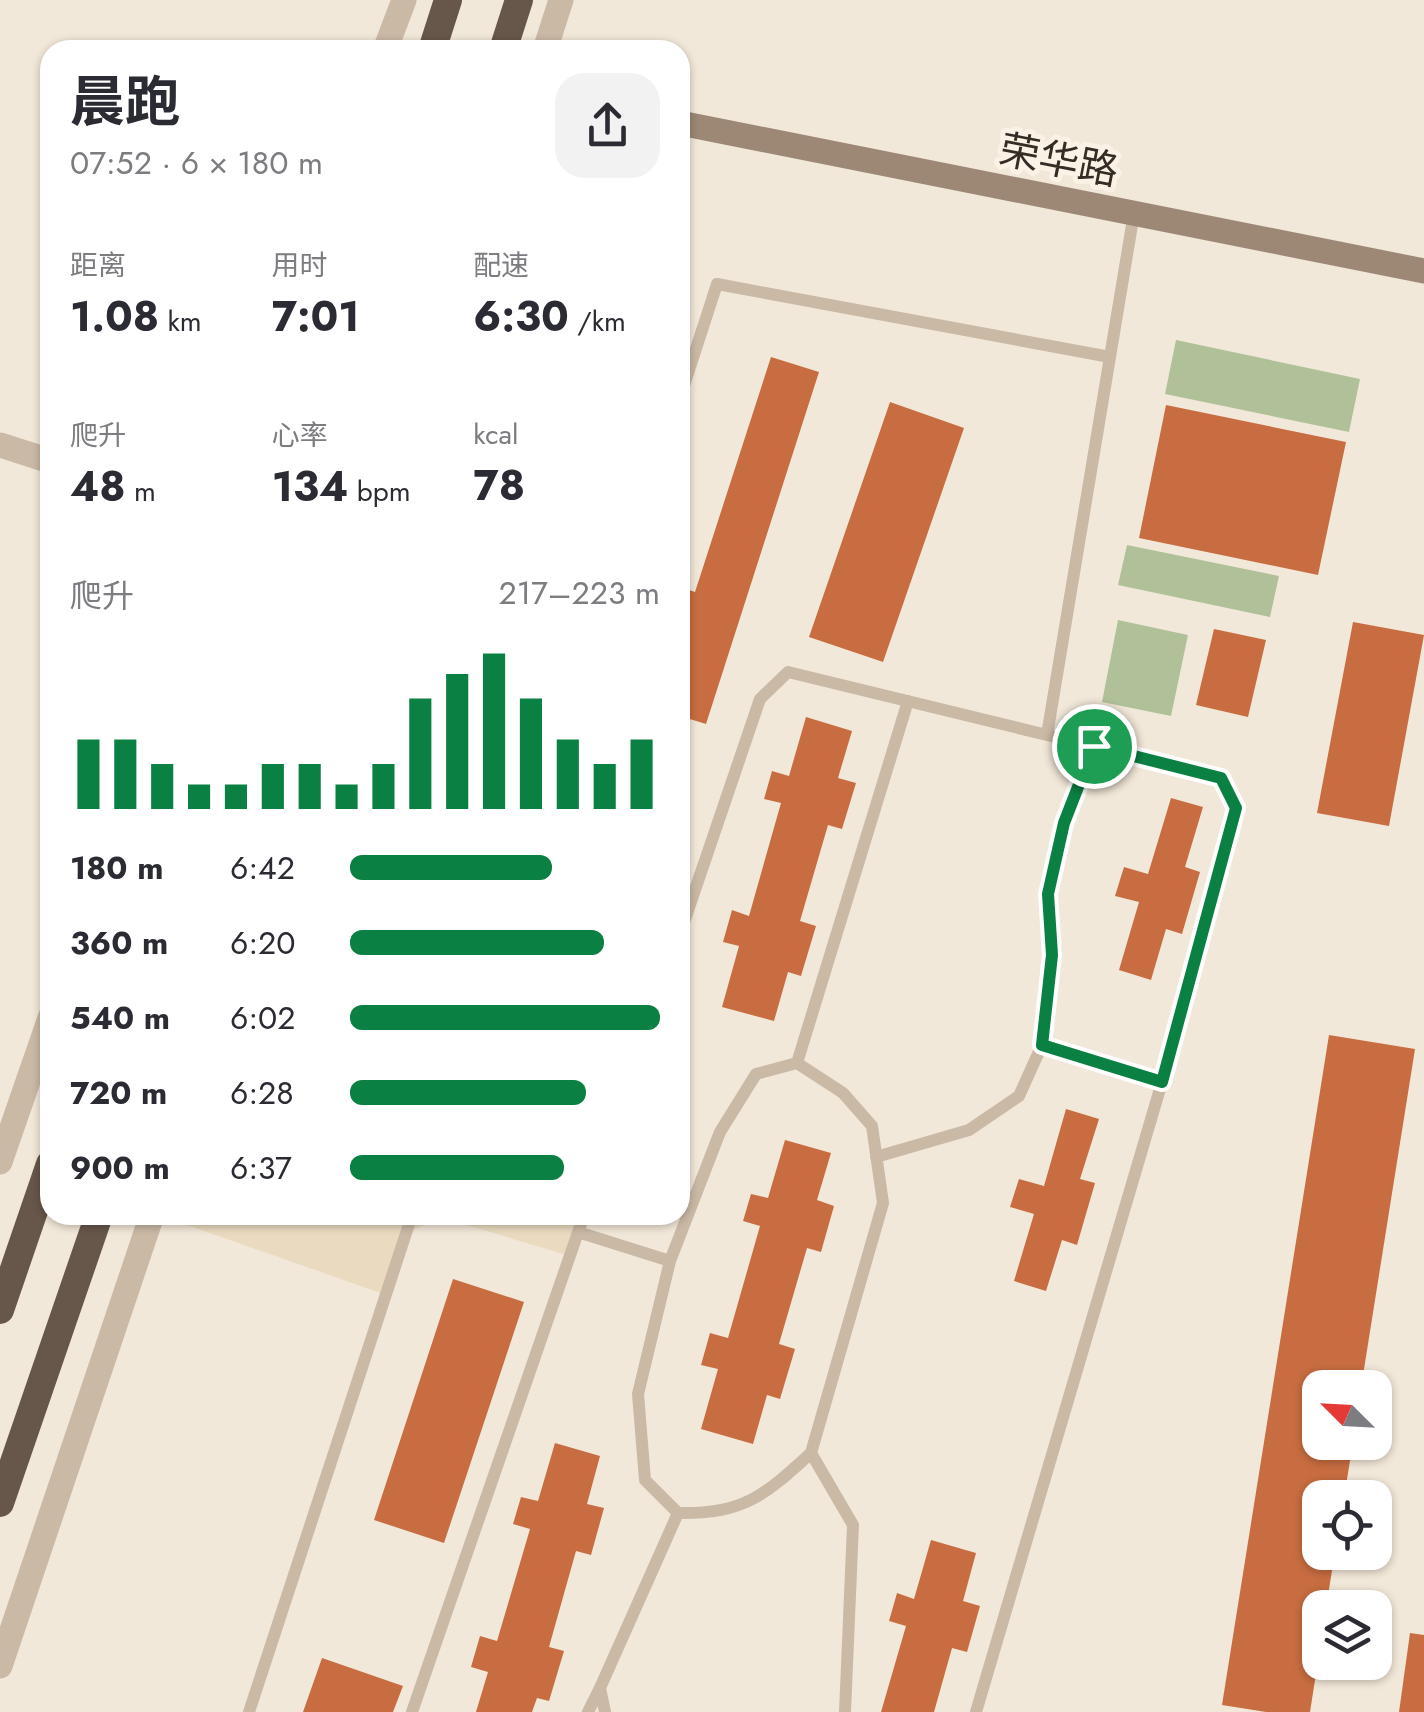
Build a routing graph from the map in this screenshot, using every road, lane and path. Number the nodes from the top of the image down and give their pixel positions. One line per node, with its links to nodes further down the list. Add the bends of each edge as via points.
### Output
1 (404, 0): 5 (street)
2 (448, 0): 6 (highway)
3 (519, 0): 7 (highway)
4 (561, 0): 8 (street)
5 (389, 40)
6 (435, 40)
7 (505, 40)
8 (547, 40)
9 (690, 126): 10 (main road, 荣华路)
10 (1134, 214): 11 (main road, 荣华路); 12 (lane)
11 (1424, 271)
12 (1110, 356): 13 (lane, via 717,284); 17 (lane)
13 (690, 367)
14 (0, 445): 15 (street)
15 (40, 458)
16 (908, 701): 17 (lane); 19 (lane, via 788,672 760,698); 22 (lane)
17 (1048, 735): 18 (lane)
18 (1094, 746): 20 (lane, via 1064,823 1048,894 1052,955); 23 (lane, via 1221,778 1236,808)
19 (690, 904)
20 (1042, 1045): 23 (lane); 24 (lane, via 1019,1096 1007,1105 969,1130)
21 (40, 1047): 25 (street)
22 (797, 1063): 24 (lane, via 843,1093 872,1126); 27 (lane, via 756,1074 720,1132)
23 (1162, 1082): 47 (lane)
24 (876, 1157): 37 (lane, via 883,1204)
25 (0, 1162)
26 (40, 1185): 34 (highway)
27 (690, 1209)
28 (96, 1225): 38 (highway)
29 (149, 1225): 40 (street)
30 (409, 1225): 42 (lane)
31 (580, 1225): 33 (lane)
32 (684, 1225): 35 (lane)
33 (578, 1232): 35 (lane); 43 (lane)
34 (10, 1248): 36 (highway)
35 (670, 1261): 39 (lane, via 638,1394 645,1480)
36 (0, 1310)
37 (811, 1453): 39 (lane, via 770,1490 722,1514); 46 (lane, via 854,1525)
38 (0, 1503)
39 (678, 1513): 41 (lane)
40 (0, 1666)
41 (600, 1688): 44 (lane); 45 (lane)
42 (250, 1712)
43 (412, 1712)
44 (588, 1712)
45 (605, 1712)
46 (845, 1712)
47 (976, 1712)

